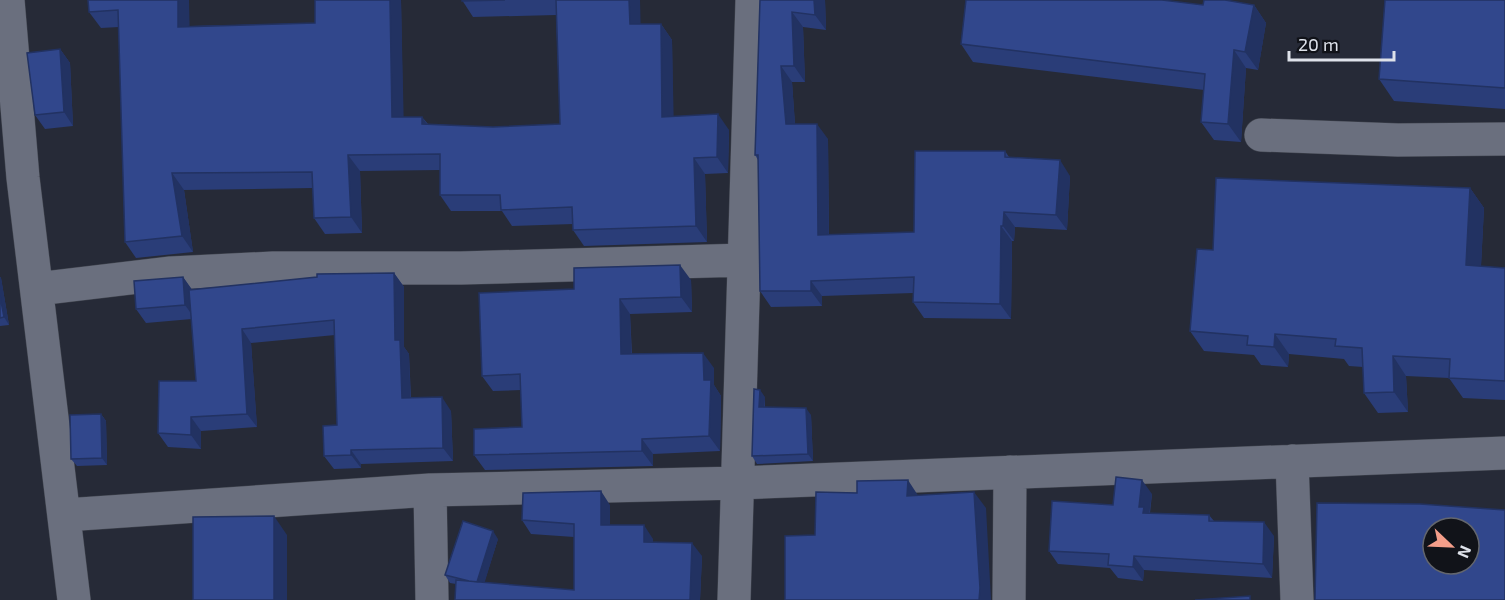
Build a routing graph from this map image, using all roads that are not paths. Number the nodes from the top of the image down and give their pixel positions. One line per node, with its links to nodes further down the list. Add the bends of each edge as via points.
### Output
1 (8, 0): 6 (street)
2 (752, 0): 5 (street)
3 (1261, 135): 4 (street)
4 (1505, 139)
5 (745, 260): 6 (street, via 262,269 171,273); 10 (street)
6 (37, 289): 12 (street)
7 (1505, 453): 8 (street)
8 (1292, 461): 9 (street); 17 (street)
9 (1010, 472): 10 (street); 16 (street)
10 (739, 483): 11 (street); 15 (street)
11 (430, 490): 12 (street); 14 (street)
12 (64, 515): 13 (street)
13 (74, 600)
14 (432, 600)
15 (734, 600)
16 (1010, 600)
17 (1297, 600)

